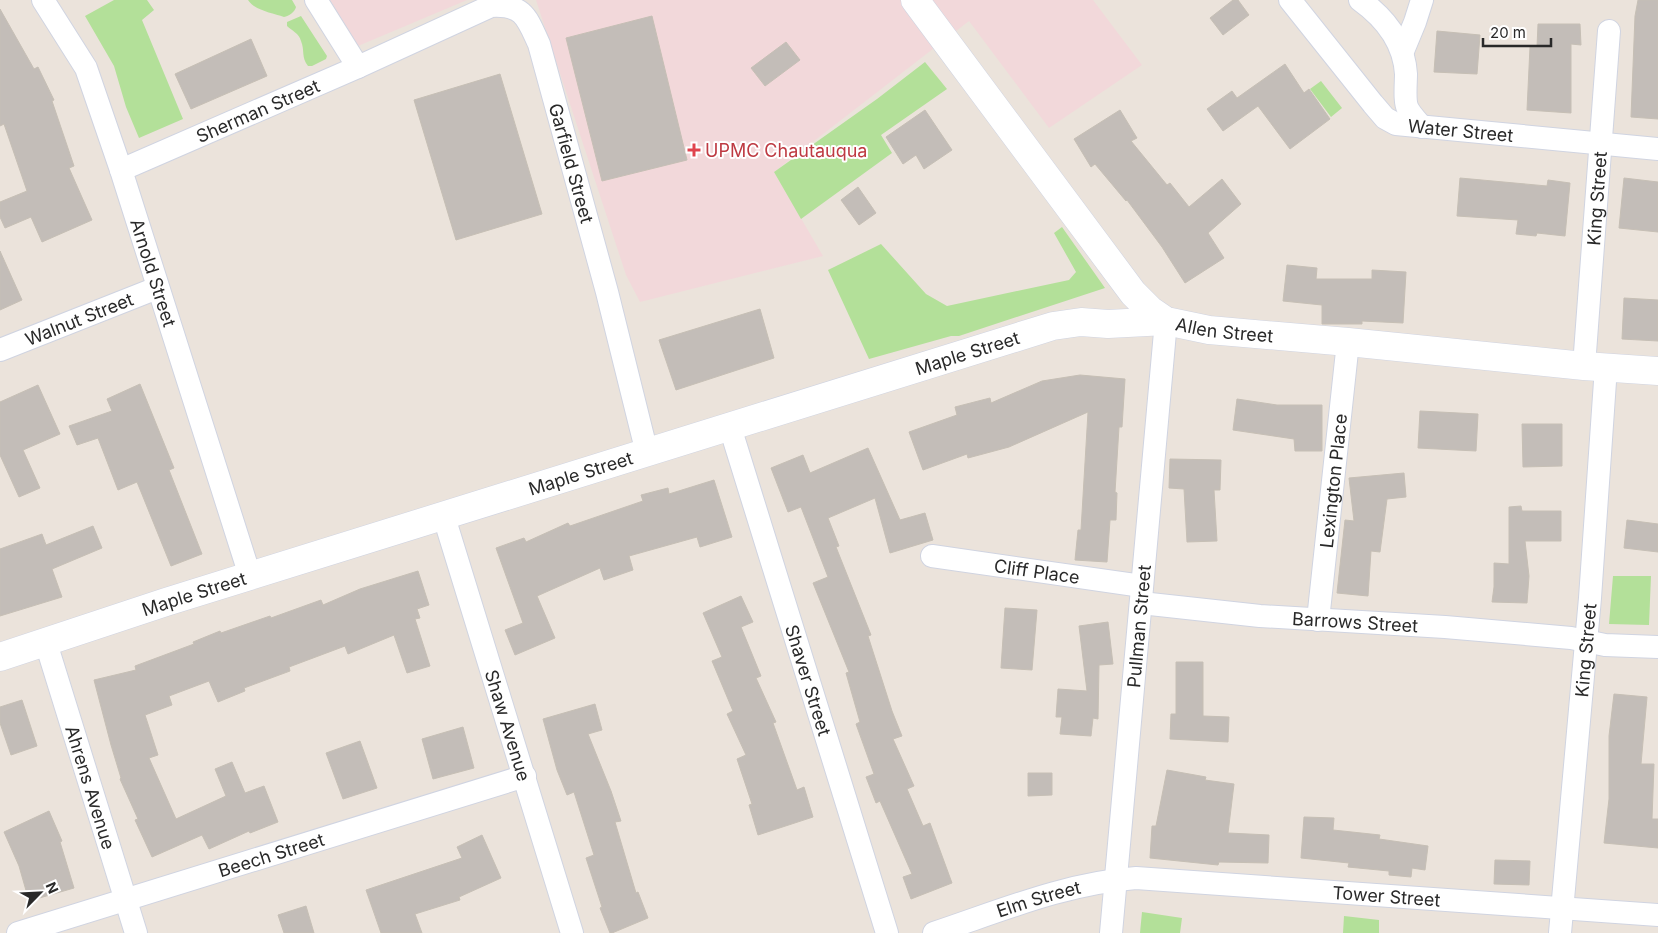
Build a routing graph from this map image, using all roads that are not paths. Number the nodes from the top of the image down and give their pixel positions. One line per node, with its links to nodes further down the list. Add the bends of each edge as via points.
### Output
1 (43, 0): 14 (street, Arnold Street, via 86,68)
2 (316, 0): 10 (street)
3 (915, 0): 16 (street, Allen Street, via 1133,293)
4 (1290, 0): 11 (street, Water Street, via 1385,118 1396,124)
5 (1360, 0): 9 (street, via 1389,28)
6 (1422, 0): 9 (street)
7 (1609, 31): 12 (street, King Street)
8 (394, 51): 10 (street, Sherman Street); 22 (street, Garfield Street, via 492,6 512,6 525,16 539,44)
9 (1402, 51): 11 (street, via 1407,108)
10 (358, 66): 14 (street, Sherman Street)
11 (1422, 127): 12 (street, Water Street)
12 (1600, 144): 13 (street, Water Street); 19 (street, King Street)
13 (1658, 149)
14 (121, 170): 15 (street, Arnold Street)
15 (157, 288): 18 (street, Walnut Street); 25 (street, Arnold Street)
16 (1166, 321): 17 (street, Allen Street, via 1209,330); 21 (street, Maple Street, via 1081,322 1053,326); 26 (street, Pullman Street)
17 (1348, 342): 19 (street, Allen Street); 27 (street, Lexington Place)
18 (0, 350)
19 (1595, 366): 20 (street, Allen Street); 28 (street, King Street)
20 (1658, 371)
21 (730, 427): 22 (street, Maple Street); 40 (street, Shaver Street)
22 (647, 453): 23 (street, Maple Street)
23 (444, 517): 25 (street, Maple Street); 32 (street, Shaw Avenue)
24 (932, 556): 26 (street, Cliff Place)
25 (246, 566): 29 (street, Maple Street, via 137,612)
26 (1141, 594): 27 (street, Barrows Street, via 1260,616); 33 (street, Pullman Street)
27 (1318, 620): 28 (street, Barrows Street, via 1445,627)
28 (1587, 641): 30 (street, Barrows Street); 35 (street, King Street)
29 (46, 643): 31 (street, Maple Street); 34 (street, Ahrens Avenue)
30 (1658, 647)
31 (0, 657)
32 (524, 776): 34 (street, Beech Street); 39 (street, Shaw Avenue)
33 (1116, 880): 35 (street, Tower Street, via 1136,878); 41 (street, Elm Street, via 1053,893); 42 (street, Pullman Street)
34 (126, 899): 37 (street, Beech Street); 38 (street, Ahrens Avenue)
35 (1563, 908): 36 (street, Tower Street); 43 (street, King Street)
36 (1658, 915)
37 (18, 933)
38 (136, 933)
39 (572, 933)
40 (887, 933)
41 (934, 933)
42 (1111, 933)
43 (1560, 933)

